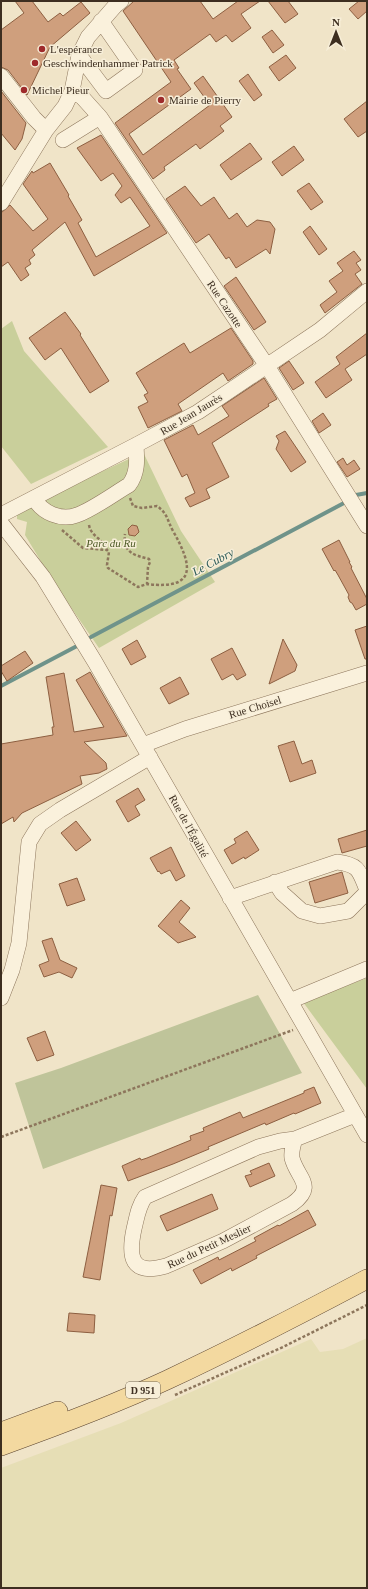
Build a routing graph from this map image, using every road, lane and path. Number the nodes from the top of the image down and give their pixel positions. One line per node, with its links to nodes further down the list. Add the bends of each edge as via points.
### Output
1 (121, 1): 2 (street)
2 (101, 21): 3 (street, via 88,36); 3 (street, via 135,70 106,91)
3 (79, 55): 5 (street)
4 (1, 76): 7 (street)
5 (72, 91): 6 (street, Rue Cazotte, via 82,97); 7 (street, via 65,106)
6 (100, 117): 8 (street); 11 (street, Rue Cazotte)
7 (46, 130): 9 (street)
8 (62, 140)
9 (1, 203)
10 (367, 291): 11 (street, Rue Jean Jaurès, via 320,330)
11 (267, 366): 12 (street, Rue Jean Jaurès, via 198,412); 19 (street, Rue Cazotte)
12 (136, 446): 13 (street, via 136,473 129,485); 14 (street, Rue Jean Jaurès)
13 (124, 488): 15 (street); 22 (path, via 133,506 157,506 164,511 188,565 187,573 173,585)
14 (34, 498): 16 (street, Rue Jean Jaurès); 17 (street, via 47,513)
15 (86, 510): 17 (street, via 78,515); 21 (path, via 90,531 105,544)
16 (1, 515)
17 (59, 516): 21 (path, via 62,530 83,548)
18 (1, 523): 24 (street, Rue de l'Égalité, via 43,577)
19 (367, 526)
20 (125, 534): 22 (path, via 127,549 133,555 149,559)
21 (107, 550): 22 (path, via 108,568 138,587)
22 (147, 584)
23 (367, 673): 24 (street, Rue Choisel, via 184,729)
24 (147, 751): 27 (street, Rue de l'Égalité); 29 (street, Rue Choisel, via 40,824 30,842 19,943)
25 (275, 882): 26 (street, via 337,862 350,864 358,870); 26 (street, via 282,893 302,911 320,916 348,911); 27 (street)
26 (367, 891)
27 (230, 898): 30 (street, Rue de l'Égalité)
28 (367, 969): 30 (street)
29 (1, 998)
30 (290, 1001): 31 (street, Rue de l'Égalité)
31 (304, 1025): 32 (street, Rue de l'Égalité); 34 (path)
32 (355, 1115): 33 (street, Rue de l'Égalité); 35 (street, Rue du Petit Meslier)
33 (367, 1135)
34 (1, 1136)
35 (295, 1139): 35 (street, Rue du Petit Meslier, via 258,1147 144,1197 139,1204 131,1243 133,1260 146,1269 166,1266 223,1241 301,1198 305,1186 292,1156)
36 (367, 1278): 37 (main road, D 951)
37 (281, 1324): 38 (main road, D 951); 39 (main road, D 951, via 166,1380 70,1421)
38 (1, 1432)
39 (1, 1446)

